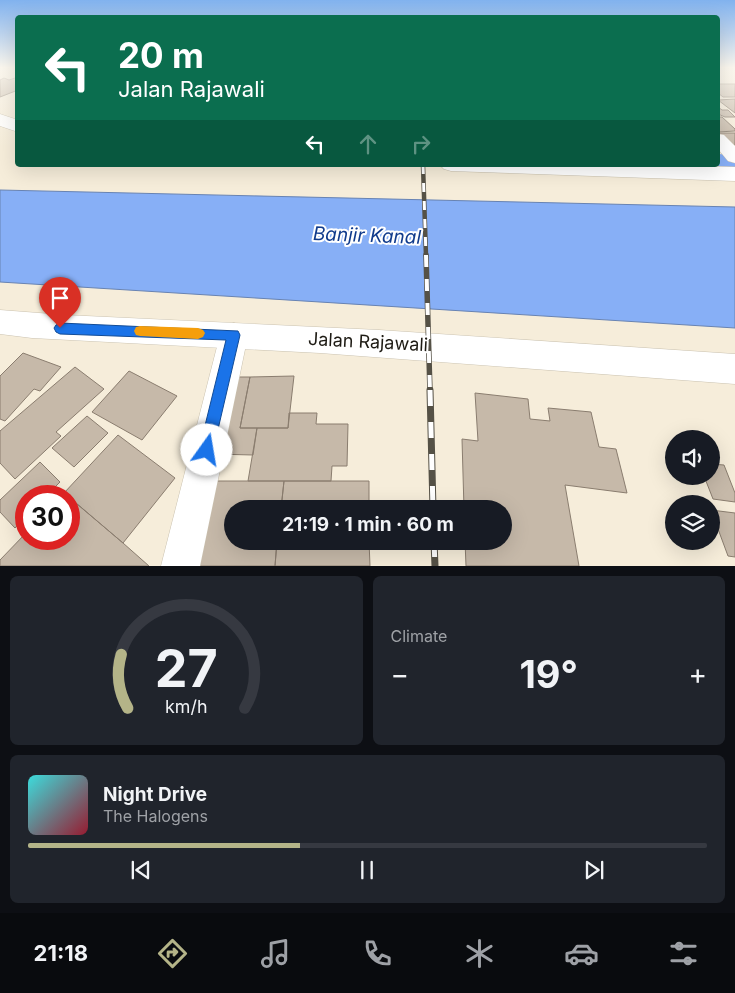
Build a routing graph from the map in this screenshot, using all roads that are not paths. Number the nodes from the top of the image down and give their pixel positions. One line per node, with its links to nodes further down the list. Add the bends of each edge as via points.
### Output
1 (0, 120): 2 (street)
2 (15, 125)
3 (514, 167): 4 (street)
4 (735, 174)
5 (0, 322): 6 (street, Jalan Rajawali, via 41,328)
6 (234, 335): 7 (street, Jalan Rajawali); 8 (street)
7 (735, 369)
8 (180, 566)

